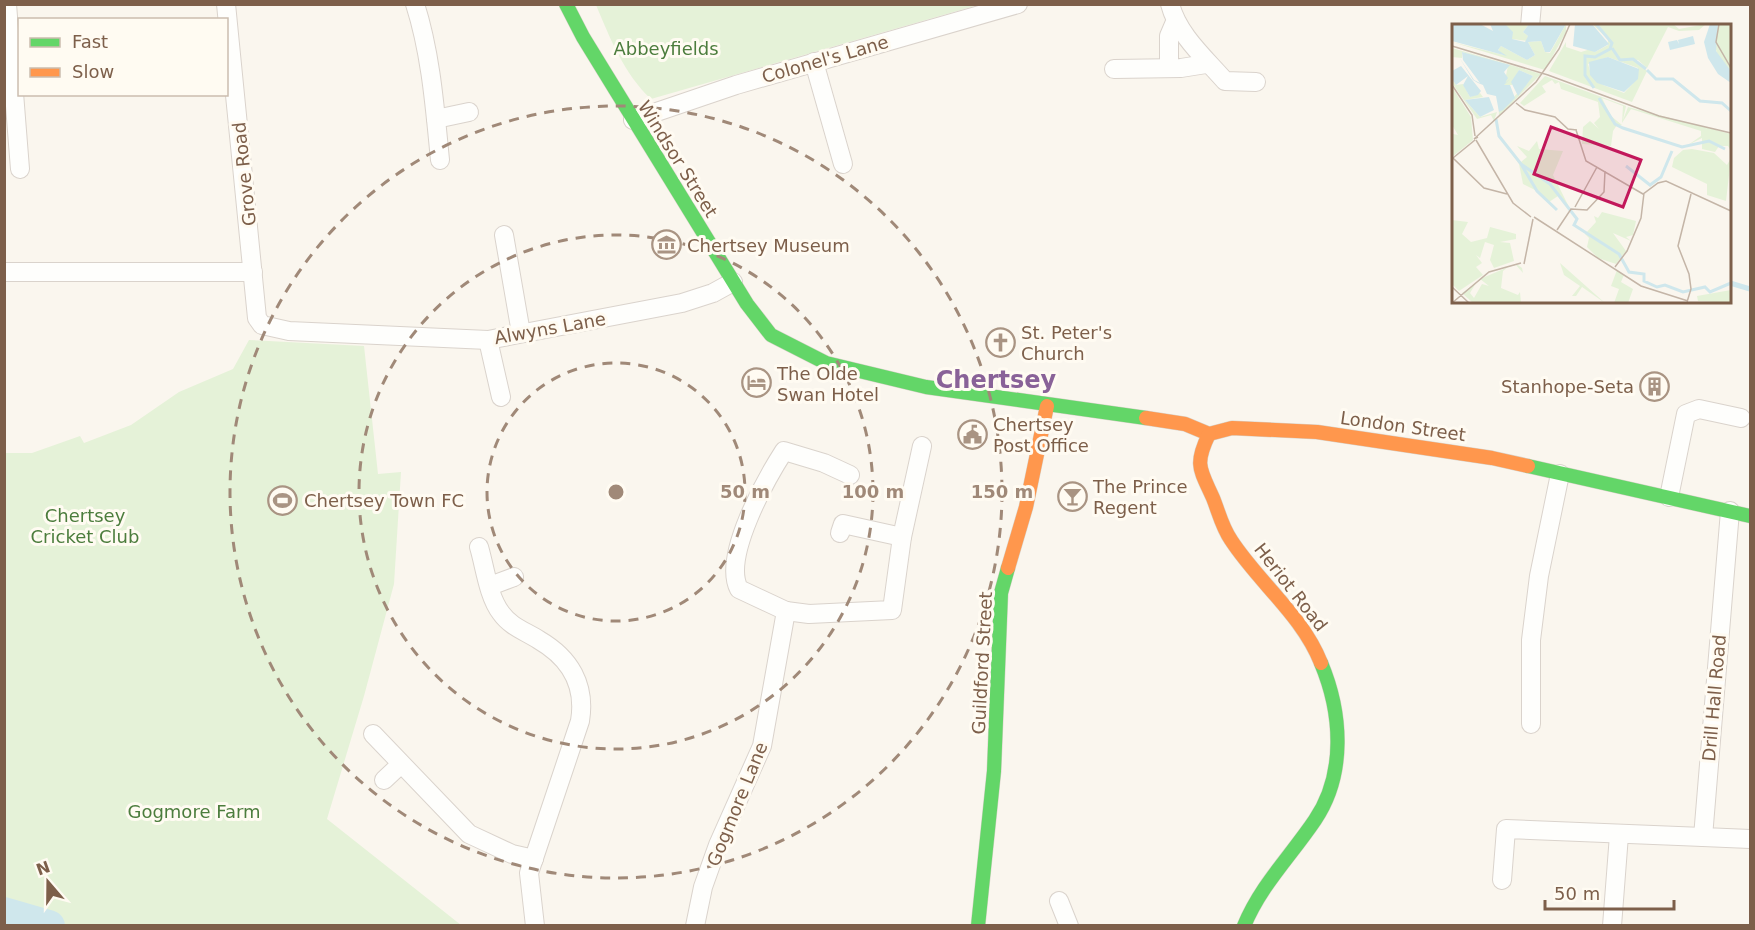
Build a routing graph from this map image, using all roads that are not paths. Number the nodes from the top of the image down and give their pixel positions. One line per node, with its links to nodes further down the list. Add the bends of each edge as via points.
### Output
1 (7, 4): 21 (street)
2 (415, 4): 17 (street)
3 (566, 4): 10 (main road)
4 (581, 4): 10 (main road)
5 (1018, 4): 11 (street, Colonel's Lane)
6 (1532, 4): 9 (street)
7 (1172, 13): 12 (street); 13 (street)
8 (228, 24): 24 (street, Grove Road)
9 (1530, 24)
10 (598, 61): 18 (main road, Windsor Street)
11 (814, 62): 18 (street, Colonel's Lane); 20 (street)
12 (1206, 64): 13 (street); 15 (street, via 1224,81)
13 (1169, 68): 14 (street)
14 (1114, 69)
15 (1256, 82)
16 (469, 112): 17 (street)
17 (436, 119): 19 (street)
18 (633, 120): 25 (main road, Windsor Street)
19 (441, 160)
20 (843, 164)
21 (20, 169)
22 (504, 235): 27 (street)
23 (4, 272): 24 (street)
24 (253, 272): 26 (street, Grove Road)
25 (733, 282): 27 (street, Alwyns Lane, via 682,303); 30 (main road, Windsor Street, via 771,335 826,363 926,387)
26 (257, 318): 28 (street, Alwyns Lane, via 262,325 289,331)
27 (521, 333): 28 (street, Alwyns Lane)
28 (488, 340): 29 (street)
29 (501, 397)
30 (1047, 406): 32 (main road, via 1185,424); 58 (main road, Guildford Street, via 1028,497 1001,593 994,771)
31 (1741, 418): 37 (street, via 1699,409 1686,414)
32 (1209, 434): 34 (main road, London Street, via 1232,428 1317,432 1491,458); 36 (main road, Heriot Road, via 1217,482); 36 (main road, Heriot Road, via 1199,456 1199,473)
33 (922, 446): 41 (street)
34 (1560, 474): 37 (main road, London Street); 46 (street, via 1539,576 1531,640)
35 (850, 475): 45 (street, via 784,451 754,504 735,562 739,589)
36 (1212, 497): 60 (main road, Heriot Road, via 1223,527 1251,567 1299,621 1314,646 1330,685 1337,738 1337,773 1330,795 1317,819 1259,890)
37 (1669, 497): 38 (main road, London Street)
38 (1730, 511): 39 (main road, London Street); 51 (street, Drill Hall Road)
39 (1750, 516)
40 (840, 533): 41 (street, via 843,524)
41 (902, 537): 45 (street, via 892,610 809,614)
42 (479, 547): 44 (street)
43 (514, 577): 44 (street)
44 (490, 586): 53 (street, via 499,611 512,626 561,655 574,673 583,702)
45 (786, 611): 57 (street, Gogmore Lane, via 762,746 718,845)
46 (1531, 724)
47 (373, 734): 48 (street)
48 (400, 765): 49 (street); 53 (street, via 469,834 512,854)
49 (384, 780)
50 (1619, 835): 51 (street); 54 (street, via 1506,830); 61 (street)
51 (1703, 837): 52 (street)
52 (1750, 839)
53 (534, 859): 56 (street, via 529,873)
54 (1502, 880)
55 (1059, 902): 59 (street)
56 (535, 926)
57 (695, 926)
58 (978, 926)
59 (1069, 926)
60 (1244, 926)
61 (1612, 926)

